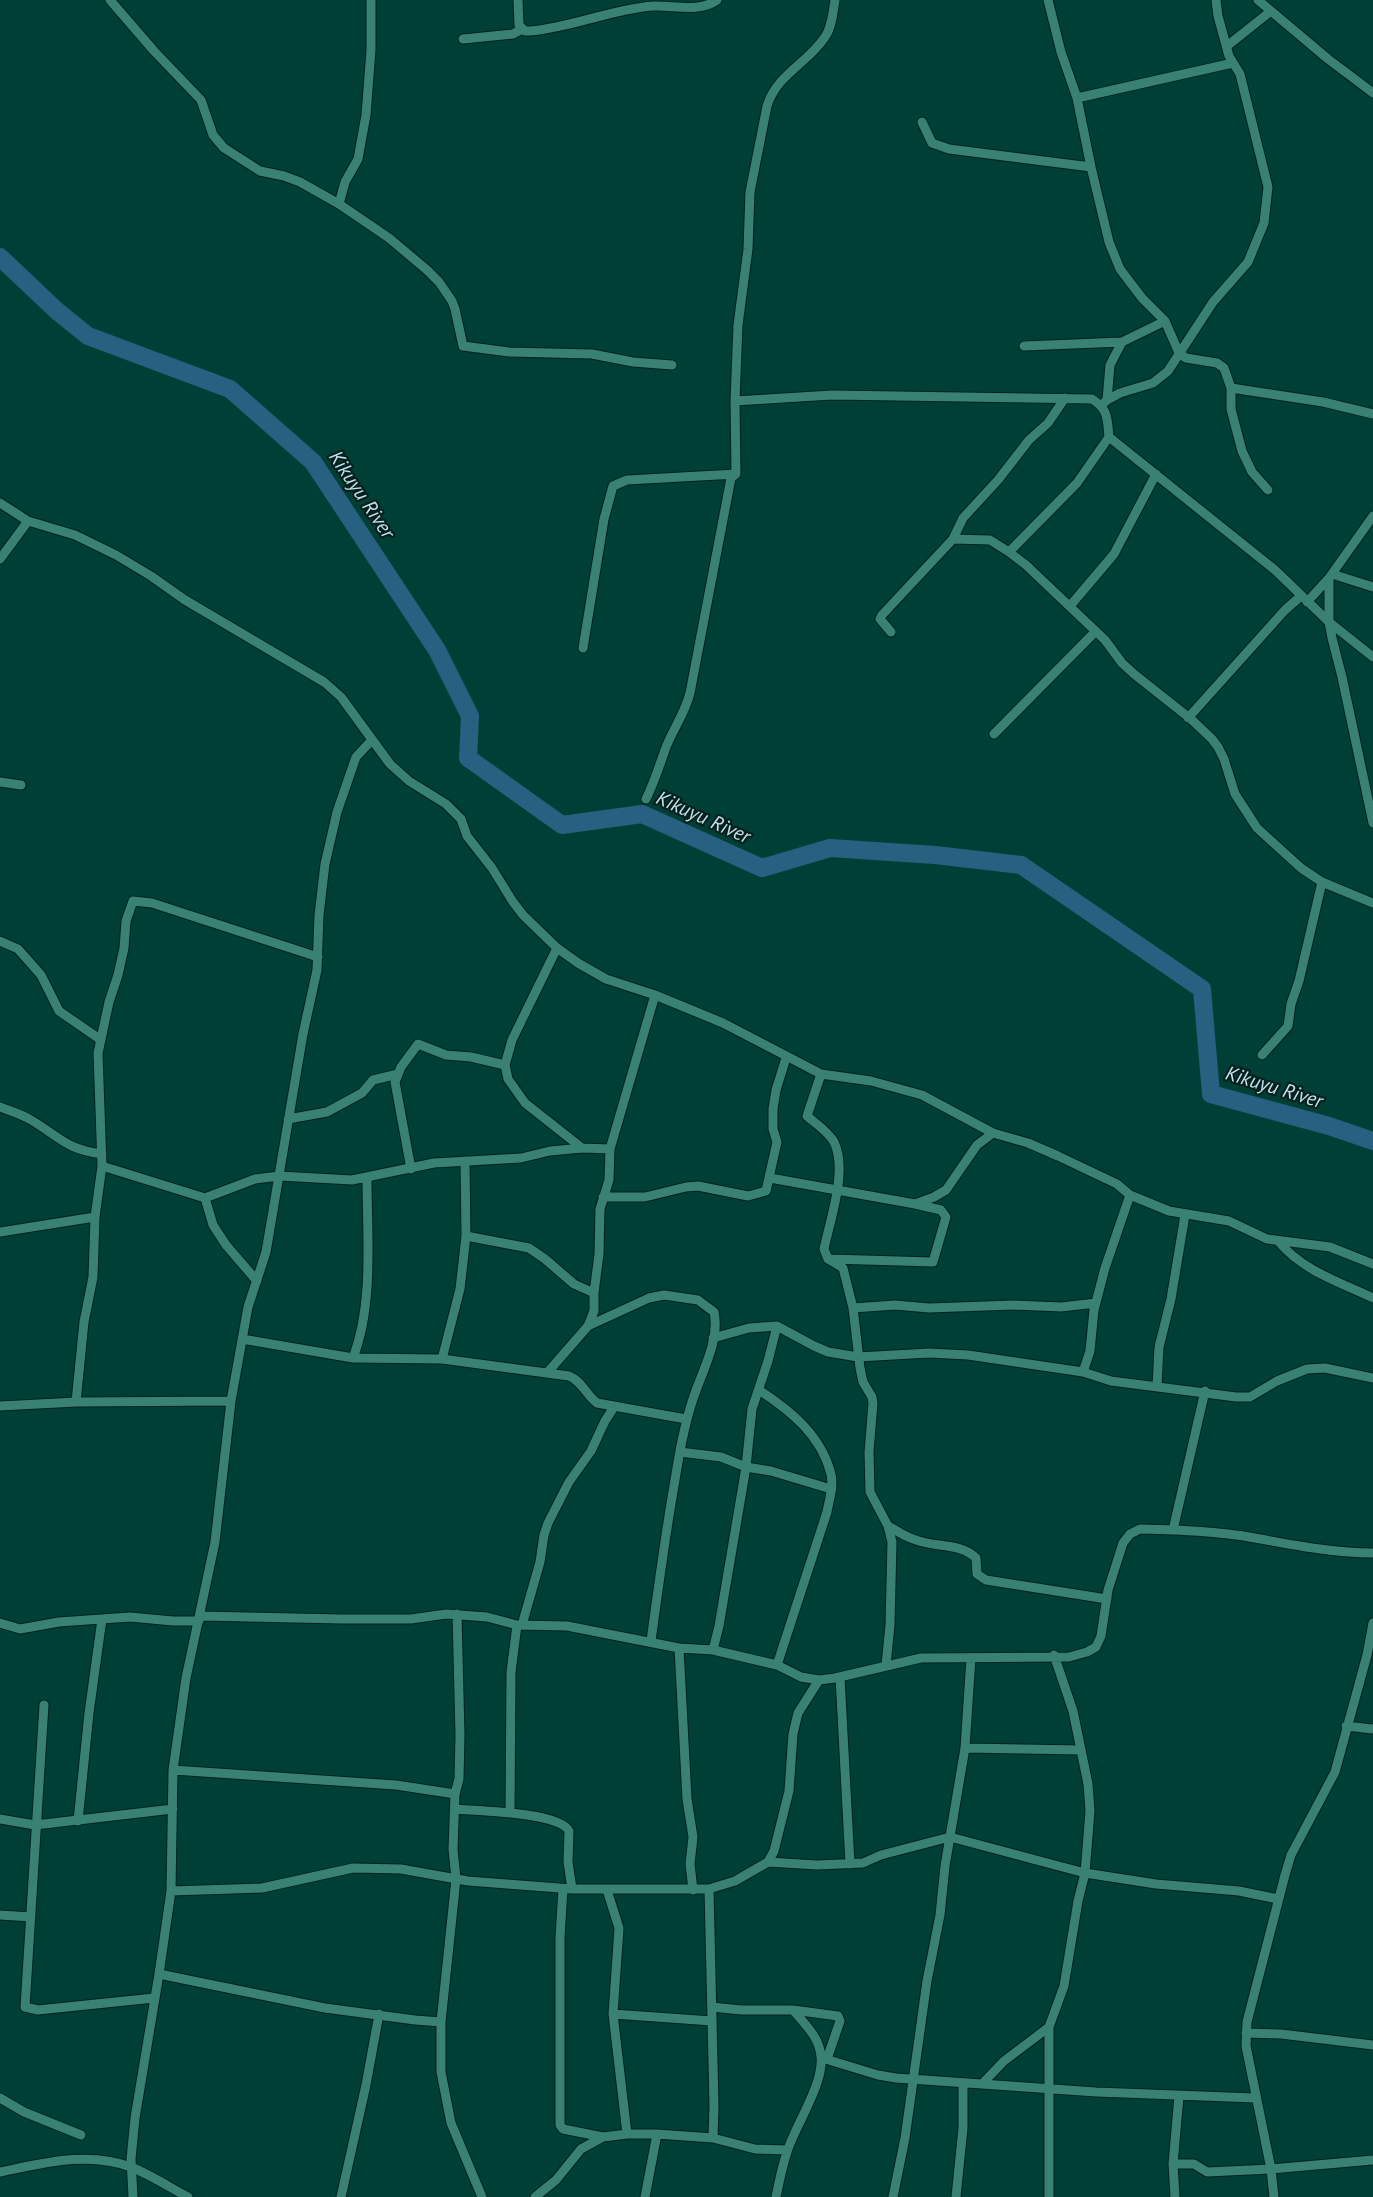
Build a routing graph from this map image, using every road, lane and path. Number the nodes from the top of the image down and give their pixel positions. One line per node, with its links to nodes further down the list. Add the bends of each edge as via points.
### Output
1 (110, 0): 18 (street, via 201,100 213,135 224,148 260,171 300,182)
2 (371, 0): 18 (street, via 366,115 358,159 345,182)
3 (518, 0): 10 (street, via 517,16)
4 (717, 0): 10 (street, via 699,6 647,6 537,31)
5 (835, 0): 26 (street, via 826,37 777,84 767,106 750,192)
6 (1048, 0): 15 (street)
7 (1216, 0): 12 (street)
8 (1258, 0): 9 (street)
9 (1271, 11): 12 (street); 14 (street)
10 (522, 29): 11 (street, via 513,34)
11 (463, 39)
12 (1227, 46): 13 (street)
13 (1233, 63): 15 (street); 22 (street, via 1240,74 1268,187 1264,223 1248,262 1213,302)
14 (1373, 93)
15 (1077, 98): 17 (street)
16 (922, 122): 17 (street, via 932,143 949,149)
17 (1091, 167): 19 (street, via 1119,269)
18 (339, 204): 23 (street, via 389,238 439,282 455,309 463,346 592,354)
19 (1165, 321): 20 (street); 22 (street)
20 (1122, 342): 21 (street); 27 (street, via 1110,365)
21 (1024, 346)
22 (1179, 353): 24 (street, via 1186,358 1217,363 1224,368); 27 (street, via 1162,377)
23 (672, 365)
24 (1231, 388): 28 (street); 32 (street, via 1242,451 1252,472)
25 (1065, 398): 26 (street, via 832,395); 27 (street); 36 (street, via 1048,423 963,518)
26 (735, 401): 30 (street)
27 (1104, 402): 29 (street)
28 (1373, 414)
29 (1109, 437): 31 (street); 37 (street, via 1077,483)
30 (736, 474): 46 (street, via 627,480 613,486); 53 (street, via 731,478 685,712)
31 (1156, 474): 41 (street, via 1275,570); 42 (street, via 1114,554)
32 (1268, 490)
33 (0, 503): 35 (street)
34 (1373, 516): 39 (street)
35 (28, 521): 38 (street); 50 (street, via 75,535 116,555 324,682 341,698)
36 (953, 539): 37 (street, via 990,540); 44 (street, via 882,615 880,619)
37 (1010, 552): 42 (street)
38 (0, 559)
39 (1330, 576): 40 (street); 41 (street); 43 (street)
40 (1373, 588)
41 (1304, 599): 43 (street); 48 (street, via 1285,610)
42 (1070, 606): 45 (street)
43 (1329, 622): 47 (street); 54 (street)
44 (891, 632)
45 (1095, 632): 48 (street, via 1134,674); 49 (street)
46 (583, 648)
47 (1373, 657)
48 (1188, 718): 55 (street, via 1218,747 1235,794 1257,828)
49 (994, 734)
50 (371, 741): 58 (street, via 402,775 438,798 460,819 467,836 513,902); 59 (street, via 356,757 337,812 325,864)
51 (0, 782): 52 (street)
52 (21, 785)
53 (646, 799)
54 (1373, 823)
55 (1322, 882): 56 (street); 62 (street, via 1288,1026)
56 (1373, 903)
57 (0, 941): 61 (street, via 18,949 41,975 59,1011)
58 (557, 948): 60 (street, via 606,979); 64 (street, via 512,1040)
59 (318, 957): 61 (street, via 152,903 133,901); 68 (street)
60 (655, 995): 63 (street, via 723,1023); 71 (street)
61 (101, 1040): 72 (street, via 98,1053)
62 (1262, 1055)
63 (786, 1058): 66 (street); 78 (street, via 773,1109 777,1142)
64 (506, 1065): 65 (street, via 446,1055 418,1044); 70 (street, via 508,1079 525,1103)
65 (398, 1074): 68 (street, via 373,1080 362,1093 327,1112); 75 (street, via 396,1092)
66 (821, 1074): 69 (street, via 871,1081 922,1095); 79 (street, via 807,1116 833,1141)
67 (0, 1107): 72 (street, via 29,1119 65,1144)
68 (288, 1119): 76 (street)
69 (993, 1133): 80 (street, via 1058,1156 1117,1184); 83 (street, via 977,1144 945,1190)
70 (582, 1148): 71 (street); 73 (street, via 521,1158)
71 (609, 1149): 81 (street, via 609,1180)
72 (102, 1154): 74 (street)
73 (465, 1161): 75 (street); 87 (street)
74 (102, 1166): 82 (street); 85 (street)
75 (411, 1169): 77 (street)
76 (279, 1176): 77 (street); 82 (street, via 250,1180); 91 (street, via 266,1252)
77 (367, 1178): 101 (street, via 366,1293)
78 (770, 1178): 79 (street); 81 (street, via 766,1191 747,1196 698,1186 645,1197)
79 (838, 1190): 83 (street); 89 (street, via 824,1249)
80 (1130, 1195): 84 (street); 94 (street)
81 (603, 1197): 92 (street)
82 (205, 1198): 91 (street, via 213,1225)
83 (915, 1204): 89 (street, via 941,1210 946,1217 933,1262)
84 (1185, 1215): 88 (street, via 1229,1221); 106 (street, via 1159,1347)
85 (95, 1217): 86 (street); 110 (street, via 93,1277)
86 (0, 1232)
87 (466, 1236): 92 (street, via 529,1248 574,1284); 102 (street, via 460,1289)
88 (1279, 1242): 90 (street, via 1330,1247); 93 (street, via 1304,1265)
89 (828, 1259): 95 (street, via 843,1268)
90 (1373, 1264)
91 (256, 1281): 99 (street)
92 (594, 1293): 96 (street, via 594,1311)
93 (1373, 1298)
94 (1096, 1304): 95 (street); 103 (street)
95 (853, 1308): 100 (street)
96 (588, 1326): 98 (street, via 664,1295 698,1300 709,1306 716,1320); 104 (street)
97 (777, 1326): 98 (street, via 749,1328); 100 (street, via 828,1352); 107 (street)
98 (714, 1338): 113 (street)
99 (242, 1339): 101 (street); 109 (street)
100 (858, 1357): 103 (street, via 968,1355); 117 (street, via 873,1403 870,1492)
101 (353, 1358): 102 (street)
102 (442, 1359): 104 (street)
103 (1083, 1372): 106 (street, via 1111,1381)
104 (547, 1373): 112 (street, via 574,1378 597,1403)
105 (1373, 1378): 108 (street, via 1325,1368 1306,1369 1250,1396)
106 (1157, 1386): 108 (street)
107 (759, 1390): 115 (street, via 752,1409); 116 (street, via 806,1426 831,1475)
108 (1204, 1391): 118 (street)
109 (231, 1401): 110 (street); 122 (street, via 215,1542)
110 (76, 1402): 111 (street)
111 (0, 1406)
112 (615, 1407): 113 (street); 126 (street, via 548,1523)
113 (686, 1419): 114 (street)
114 (680, 1452): 115 (street, via 721,1457); 127 (street)
115 (746, 1467): 116 (street); 129 (street)
116 (831, 1490): 132 (street)
117 (888, 1526): 120 (street, via 914,1540 968,1550 976,1558 978,1574 986,1580); 133 (street, via 892,1542)
118 (1173, 1530): 119 (street, via 1332,1551); 120 (street, via 1140,1529 1131,1533 1123,1543)
119 (1373, 1552)
120 (1107, 1599): 130 (street, via 1096,1647 1079,1655)
121 (457, 1614): 122 (street, via 411,1620); 126 (street); 142 (street, via 460,1754)
122 (200, 1618): 123 (street); 141 (street, via 186,1678)
123 (102, 1619): 124 (street, via 20,1629); 147 (street)
124 (0, 1623)
125 (1373, 1623): 137 (street)
126 (519, 1625): 127 (street, via 567,1626); 145 (street, via 511,1672)
127 (651, 1641): 128 (street)
128 (679, 1648): 129 (street); 156 (street, via 687,1799 693,1837)
129 (713, 1650): 132 (street)
130 (1054, 1655): 131 (street); 140 (street)
131 (971, 1658): 133 (street, via 938,1657); 139 (street)
132 (777, 1665): 135 (street, via 801,1677)
133 (886, 1665): 134 (street)
134 (840, 1677): 135 (street); 151 (street)
135 (819, 1680): 150 (street, via 798,1713 789,1791)
136 (44, 1705): 148 (street)
137 (1346, 1726): 138 (street); 159 (street, via 1335,1772 1291,1856)
138 (1373, 1729)
139 (965, 1748): 140 (street); 149 (street)
140 (1081, 1750): 152 (street, via 1090,1811)
141 (173, 1770): 142 (street, via 396,1785); 143 (street)
142 (455, 1794): 144 (street)
143 (173, 1809): 147 (street); 158 (street)
144 (455, 1809): 145 (street); 153 (street)
145 (510, 1813): 154 (street, via 549,1819 568,1828)
146 (0, 1819): 148 (street)
147 (78, 1821): 148 (street)
148 (35, 1825): 161 (street)
149 (950, 1837): 151 (street); 152 (street); 174 (street)
150 (768, 1862): 151 (street); 157 (street, via 747,1876)
151 (850, 1864)
152 (1085, 1873): 159 (street); 170 (street, via 1064,1986)
153 (456, 1879): 154 (street); 158 (street, via 401,1869 353,1868 262,1888); 169 (street)
154 (568, 1889): 155 (street); 184 (street, via 560,1936 560,2125 563,2129)
155 (607, 1890): 156 (street); 167 (street, via 620,1928)
156 (693, 1890): 157 (street)
157 (709, 1890): 164 (street)
158 (171, 1891): 162 (street)
159 (1278, 1899): 171 (street)
160 (0, 1915): 161 (street)
161 (31, 1917): 163 (street, via 25,2007 38,2010)
162 (159, 1974): 163 (street); 166 (street, via 325,2008)
163 (154, 1998): 189 (street, via 135,2118)
164 (712, 2007): 165 (street); 168 (street)
165 (793, 2010): 173 (street, via 814,2035); 173 (street, via 840,2018)
166 (379, 2014): 169 (street); 194 (street)
167 (613, 2014): 168 (street); 182 (street)
168 (712, 2021): 185 (street)
169 (441, 2022): 195 (street, via 445,2101)
170 (1049, 2027): 176 (street, via 1004,2061); 177 (street)
171 (1246, 2033): 172 (street); 180 (street)
172 (1373, 2045)
173 (824, 2059): 174 (street, via 878,2075); 186 (street)
174 (913, 2079): 175 (street); 199 (street)
175 (963, 2083): 176 (street); 200 (street)
176 (982, 2084): 177 (street)
177 (1049, 2090): 178 (street); 201 (street)
178 (1179, 2096): 180 (street); 188 (street)
179 (0, 2098): 183 (street)
180 (1255, 2098): 190 (street)
181 (657, 2133): 182 (street); 185 (street); 197 (street)
182 (627, 2134): 184 (street)
183 (81, 2135)
184 (603, 2137): 196 (street, via 581,2149 556,2180)
185 (712, 2138): 186 (street, via 755,2150)
186 (787, 2150): 198 (street)
187 (1373, 2160): 190 (street)
188 (1173, 2164): 190 (street, via 1194,2164 1207,2172); 202 (street)
189 (133, 2168): 191 (street, via 84,2158); 192 (street); 193 (street)
190 (1271, 2169): 203 (street)
191 (0, 2172)
192 (133, 2197)
193 (188, 2197)
194 (341, 2197)
195 (482, 2197)
196 (535, 2197)
197 (645, 2197)
198 (776, 2197)
199 (893, 2197)
200 (956, 2197)
201 (1049, 2197)
202 (1175, 2197)
203 (1274, 2197)

